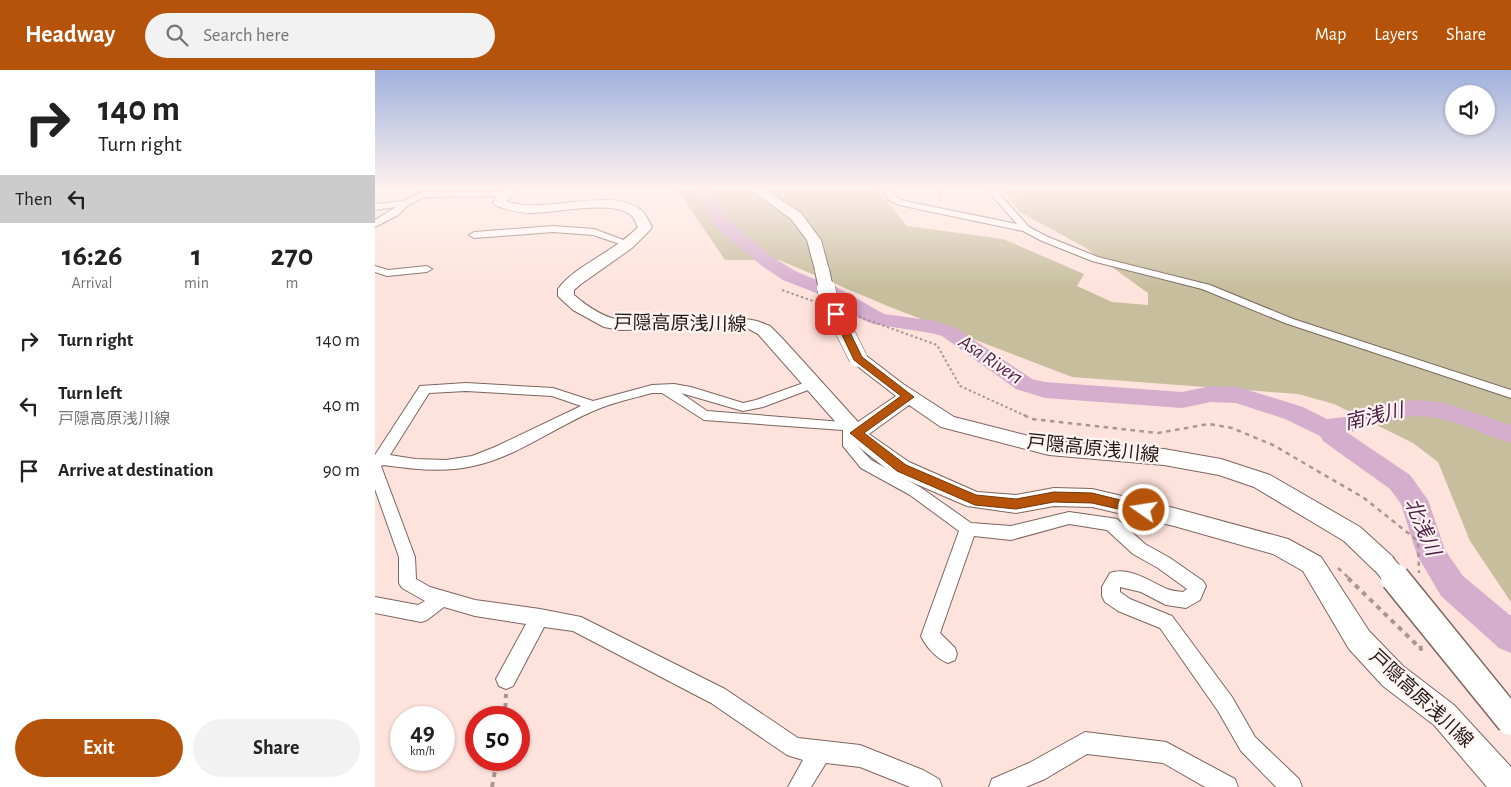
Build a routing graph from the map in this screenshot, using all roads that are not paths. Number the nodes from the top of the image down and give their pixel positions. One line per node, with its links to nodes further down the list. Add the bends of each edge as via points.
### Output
1 (644, 222): 7 (main road, 戸隠高原浅川線, via 645,227)
2 (801, 222): 13 (main road, 戸隠高原浅川線, bridge, via 814,240 829,300 858,358)
3 (999, 222): 5 (street)
4 (1021, 222): 5 (street)
5 (1026, 228): 12 (street, via 1095,259 1206,287 1289,321)
6 (474, 235): 7 (street, via 553,229 594,232)
7 (629, 244): 10 (main road, 戸隠高原浅川線, via 579,277 566,289 567,296 604,322 620,325 751,324 765,330)
8 (375, 268): 9 (street, via 387,273)
9 (427, 268)
10 (812, 384): 11 (street, via 743,407 691,391); 15 (main road, 戸隠高原浅川線)
11 (665, 389): 14 (street); 15 (street, via 704,415)
12 (1511, 394)
13 (908, 397): 15 (main road); 23 (main road, 戸隠高原浅川線, bridge, via 948,422 1005,438 1049,448 1164,457 1221,467 1262,481 1352,534 1384,564)
14 (593, 406): 16 (street, via 474,461 446,465); 16 (street, via 553,392 466,386 425,390)
15 (853, 430): 17 (street, via 851,446 866,464 915,491); 30 (main road, 戸隠高原浅川線, via 901,468 975,500 1016,504 1054,497 1092,498 1280,546 1312,564 1359,640 1393,676 1444,715)
16 (377, 463): 18 (street, via 407,557 409,583)
17 (968, 529): 21 (street, via 930,636); 29 (street, via 1011,533 1069,518 1111,524 1139,549 1197,586 1194,594 1186,600 1166,597 1145,586 1116,578 1111,596 1124,605 1166,622 1225,704 1247,744)
18 (442, 598): 19 (street, via 421,614); 20 (street, via 475,608)
19 (375, 605)
20 (540, 617): 22 (street); 24 (street, via 575,623 718,696 794,748)
21 (948, 654)
22 (506, 678)
23 (1511, 721)
24 (821, 751): 25 (street); 26 (street, via 860,756)
25 (799, 787)
26 (931, 787)
27 (1000, 787): 28 (street, via 1037,771 1085,743 1166,753)
28 (1227, 787)
29 (1291, 787)
30 (1508, 787)

